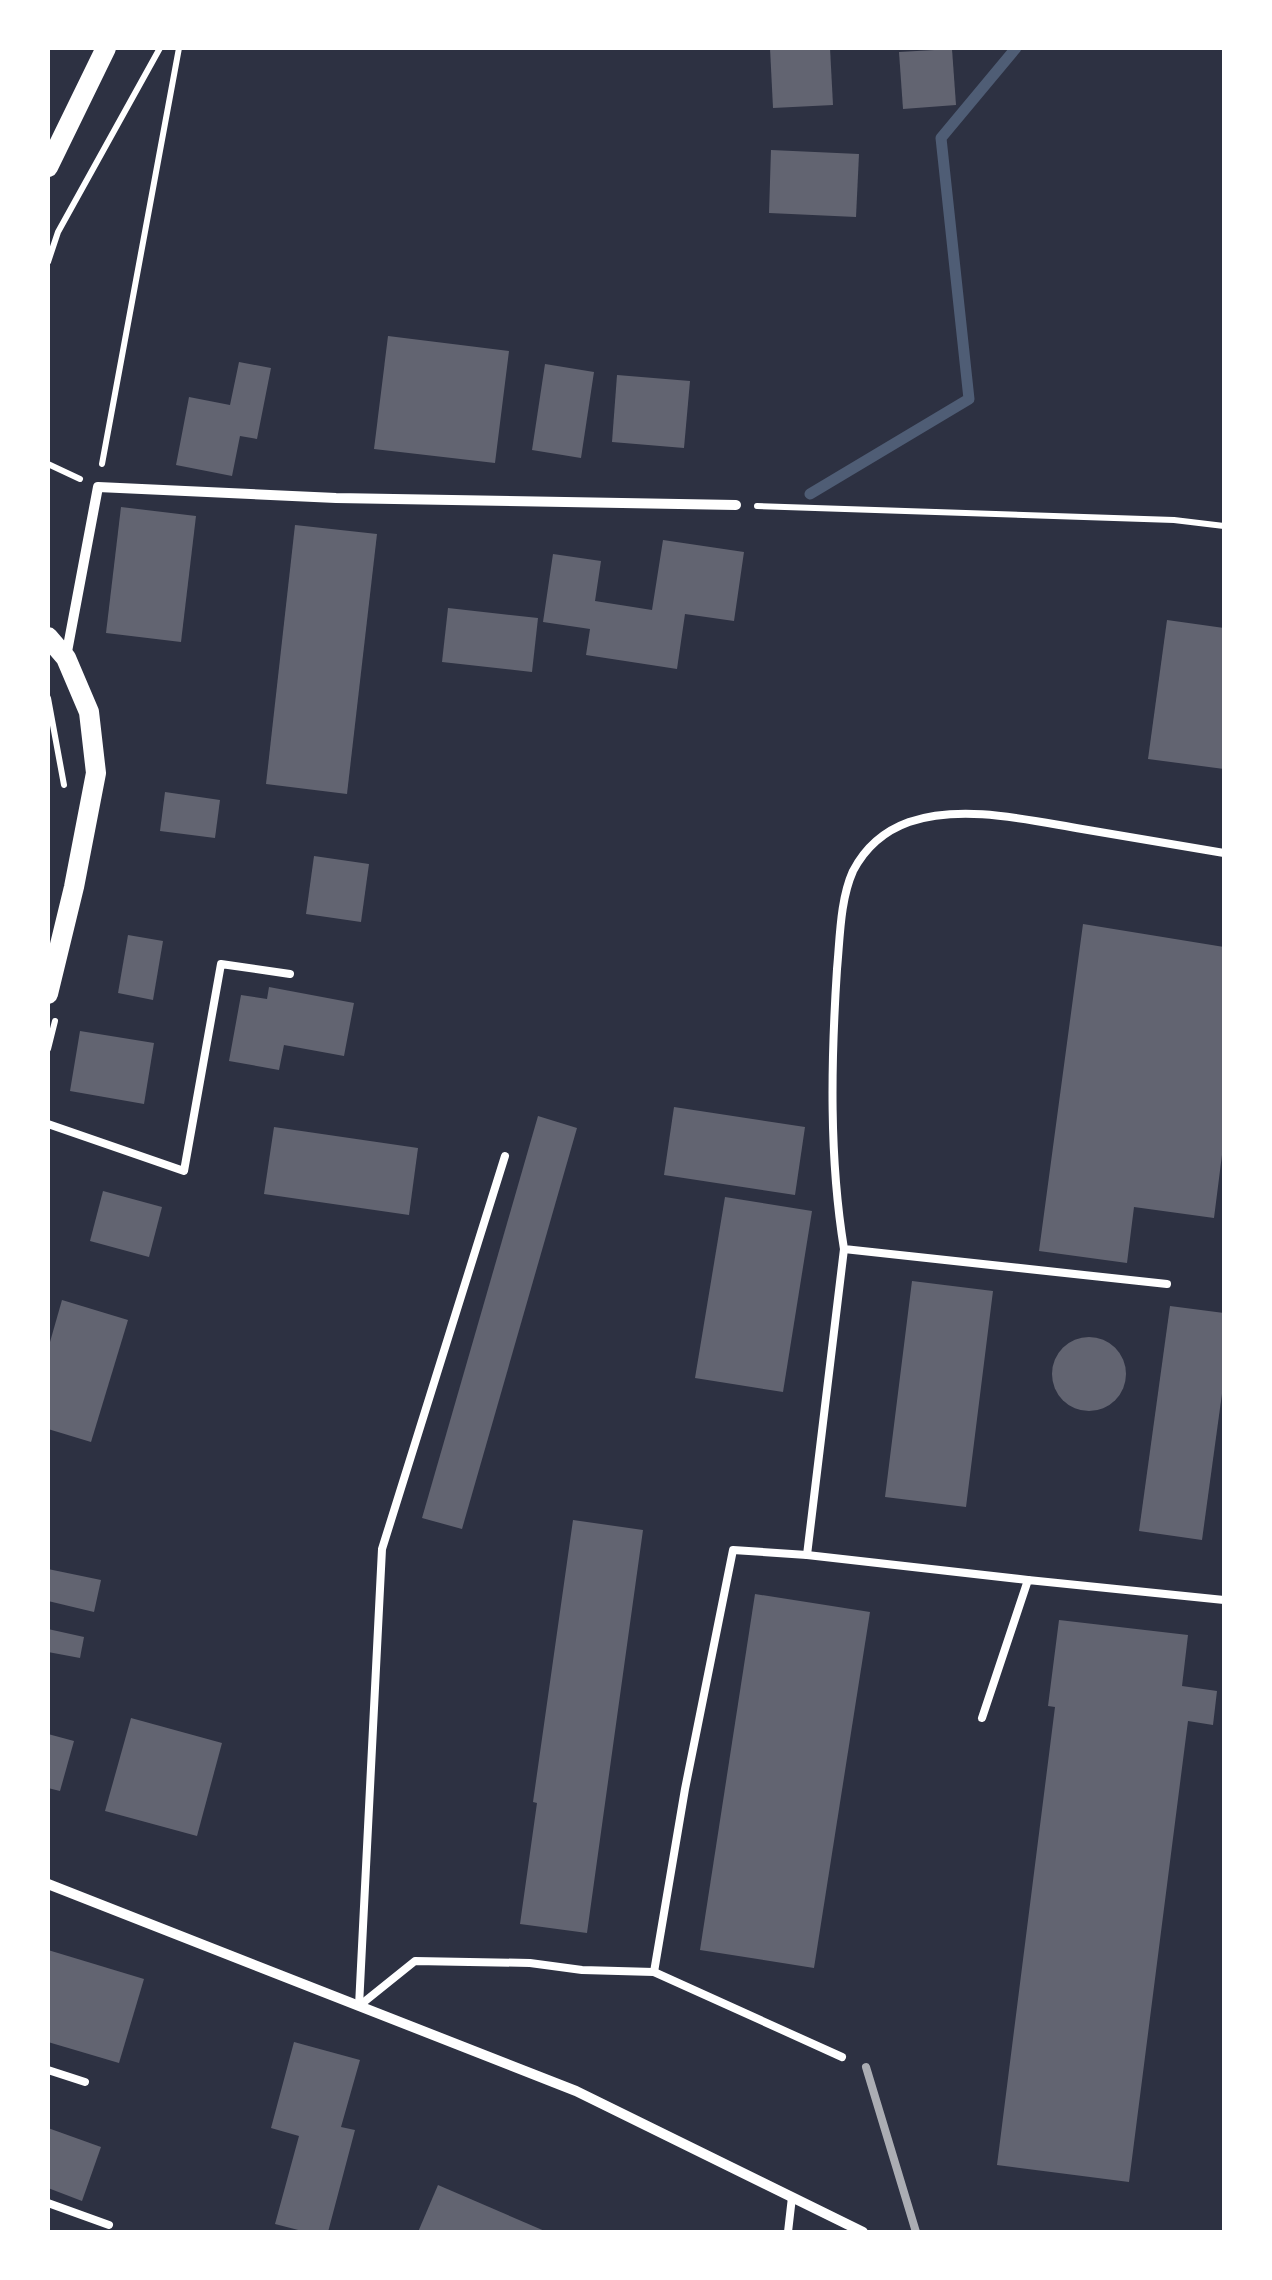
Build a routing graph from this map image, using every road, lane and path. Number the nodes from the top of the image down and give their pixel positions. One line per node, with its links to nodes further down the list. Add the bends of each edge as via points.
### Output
1 (106, 48): 4 (main road)
2 (160, 48): 5 (path, via 58,232)
3 (179, 48): 7 (path)
4 (48, 167)
5 (48, 262)
6 (48, 464): 7 (path)
7 (98, 487): 8 (street); 11 (street)
8 (736, 505): 9 (path)
9 (1224, 526)
10 (48, 638): 11 (main road)
11 (66, 658): 16 (main road, via 89,712 96,773)
12 (48, 698): 13 (path)
13 (66, 794)
14 (1224, 854): 19 (lane, via 967,814 909,822 866,850 844,906 835,998 834,1166)
15 (290, 974): 17 (lane, via 221,964 184,1171)
16 (48, 994)
17 (48, 1124)
18 (505, 1156): 27 (lane, via 382,1549)
19 (844, 1250): 20 (lane); 21 (lane)
20 (1167, 1284)
21 (807, 1555): 22 (lane); 26 (lane, via 733,1550)
22 (1028, 1580): 23 (lane); 24 (lane)
23 (1224, 1600)
24 (982, 1718)
25 (48, 1884): 27 (street)
26 (654, 1972): 27 (lane, via 415,1961); 28 (lane)
27 (359, 2006): 31 (street, via 576,2091)
28 (842, 2057)
29 (48, 2070): 30 (lane)
30 (84, 2082)
31 (792, 2198): 34 (lane); 35 (street)
32 (48, 2204): 33 (lane)
33 (109, 2225)
34 (788, 2232)
35 (864, 2232)

